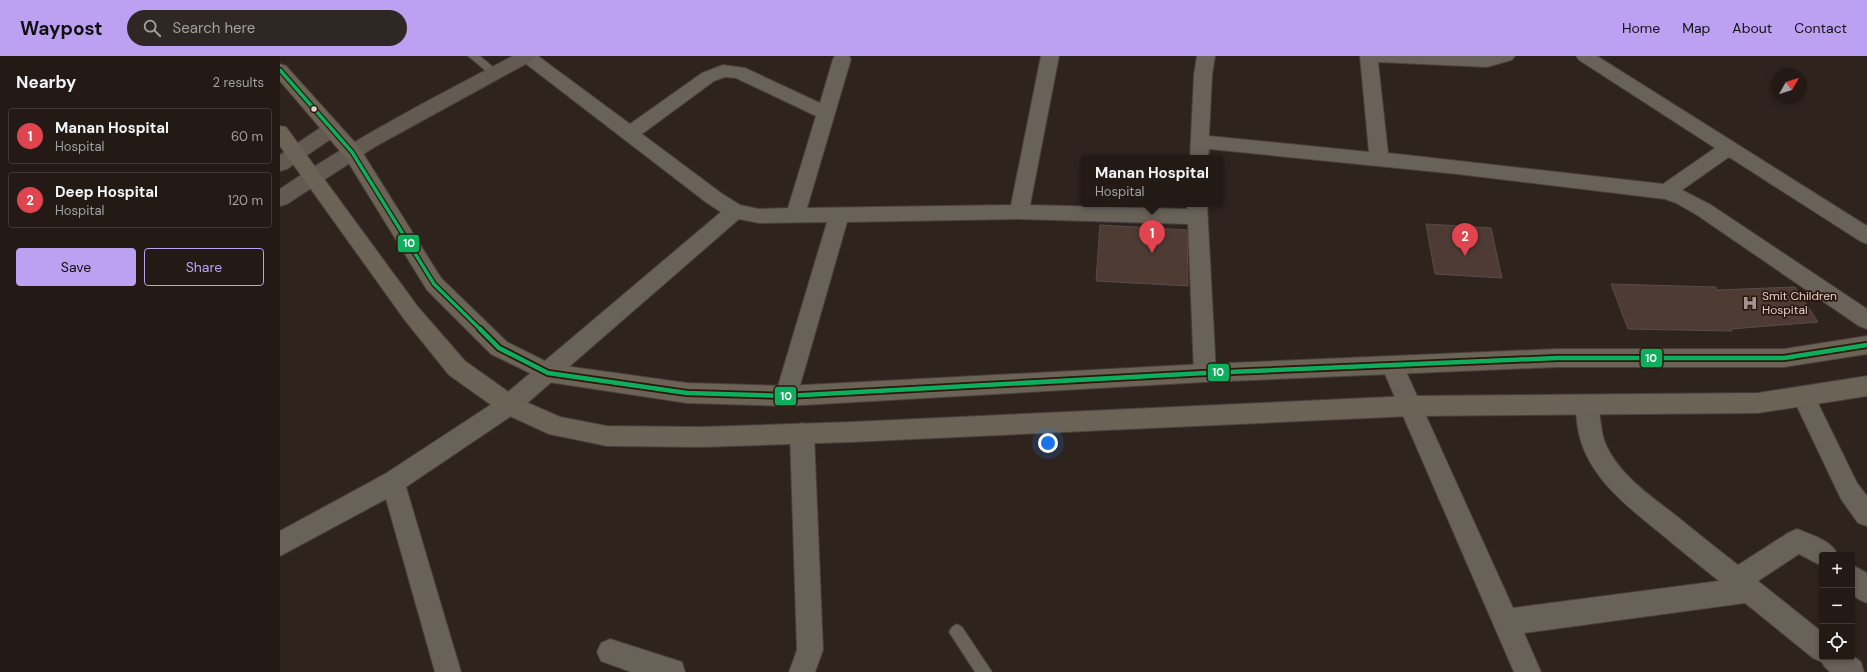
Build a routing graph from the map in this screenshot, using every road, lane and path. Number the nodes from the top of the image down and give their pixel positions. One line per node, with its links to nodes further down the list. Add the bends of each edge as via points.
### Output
1 (473, 56): 11 (lane)
2 (527, 56): 11 (street); 15 (street)
3 (1050, 56): 26 (street)
4 (1206, 56): 17 (street)
5 (1369, 56): 20 (street)
6 (1373, 56): 7 (street, via 1487,60)
7 (1506, 56)
8 (1585, 56): 16 (street)
9 (842, 59): 12 (street)
10 (280, 70): 13 (main road)
11 (495, 73): 18 (street)
12 (826, 113): 15 (street, via 739,72 723,71 708,77); 28 (street)
13 (332, 129): 18 (main road); 19 (street)
14 (280, 132): 19 (main road)
15 (629, 134): 24 (street)
16 (1729, 148): 22 (street); 29 (street)
17 (1200, 150): 20 (street)
18 (352, 152): 21 (street); 33 (main road, via 434,284 499,348)
19 (288, 159): 21 (main road)
20 (1379, 160): 22 (street)
21 (312, 176): 23 (street); 38 (main road, via 411,313 457,368)
22 (1666, 192): 30 (street, via 1704,210)
23 (280, 199)
24 (735, 211): 28 (street, via 759,216); 33 (street)
25 (1197, 211): 26 (street); 34 (street)
26 (1019, 212): 27 (street)
27 (840, 215): 28 (street); 36 (street)
28 (795, 216)
29 (1867, 236)
30 (1867, 320)
31 (1867, 345): 32 (main road, via 1784,358 1557,358)
32 (1392, 365): 34 (main road); 40 (street)
33 (548, 373): 36 (main road, via 687,393); 38 (street)
34 (1205, 373): 36 (main road)
35 (1867, 386): 37 (main road)
36 (786, 396)
37 (1803, 396): 39 (main road, via 1758,403); 43 (street, via 1849,491)
38 (509, 405): 41 (main road, via 557,427 606,436 701,437); 42 (street)
39 (1587, 405): 40 (main road); 47 (street, via 1596,451 1618,482)
40 (1411, 406): 41 (main road); 49 (street)
41 (802, 433): 56 (street, via 810,650)
42 (393, 482): 44 (street); 54 (street)
43 (1867, 515)
44 (280, 544)
45 (1819, 552): 47 (street, via 1797,541)
46 (1855, 580): 48 (street)
47 (1743, 585): 49 (street); 51 (street)
48 (1867, 590)
49 (1506, 622): 58 (street)
50 (957, 632): 57 (lane)
51 (1819, 646)
52 (610, 652): 55 (street)
53 (1836, 660): 59 (street)
54 (448, 672)
55 (672, 672)
56 (802, 672)
57 (984, 672)
58 (1528, 672)
59 (1851, 672)

